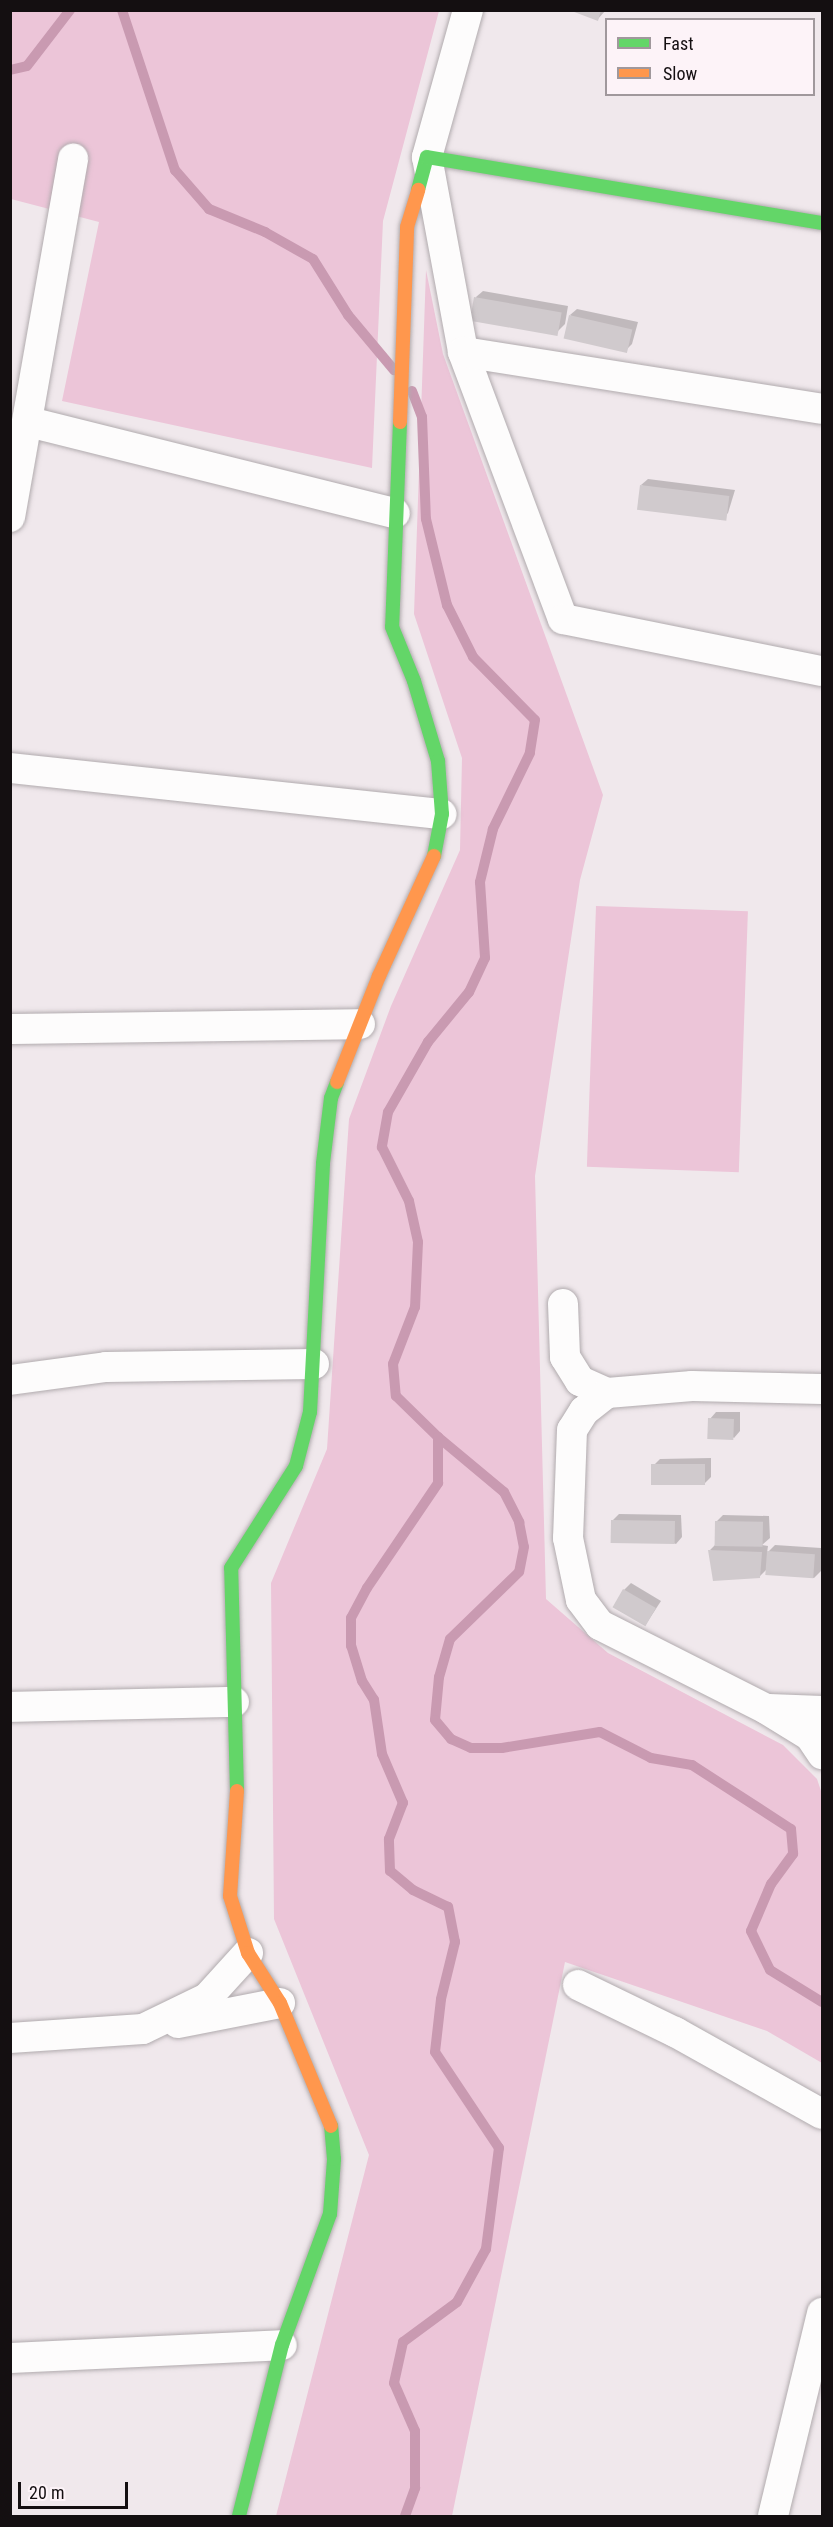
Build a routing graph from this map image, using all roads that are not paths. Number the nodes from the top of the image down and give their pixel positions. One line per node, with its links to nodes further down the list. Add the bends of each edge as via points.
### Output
1 (468, 10): 2 (street)
2 (427, 157): 4 (street); 5 (street); 8 (street, via 407,227)
3 (73, 158): 7 (street)
4 (822, 223)
5 (463, 352): 6 (street); 10 (street, via 563,619)
6 (822, 409)
7 (29, 422): 8 (street); 9 (street)
8 (395, 513): 12 (street, via 392,627 414,681 438,761)
9 (10, 517)
10 (822, 671)
11 (10, 768): 12 (street)
12 (442, 814): 13 (street, via 433,859)
13 (360, 1024): 14 (street); 16 (street, via 331,1098 323,1163)
14 (10, 1029)
15 (563, 1304): 19 (street, via 565,1357 580,1381)
16 (314, 1364): 17 (street, via 106,1367); 20 (street, via 310,1412 296,1466 231,1568)
17 (10, 1380)
18 (822, 1389): 19 (street, via 692,1386)
19 (607, 1393): 22 (street, via 584,1411 572,1430 568,1538 581,1600 600,1625)
20 (234, 1702): 21 (street); 25 (street, via 237,1771 230,1896)
21 (10, 1707)
22 (766, 1709): 23 (street); 24 (street, via 810,1736)
23 (822, 1711)
24 (822, 1754)
25 (248, 1953): 27 (street); 28 (street, via 207,1998)
26 (578, 1985): 30 (street, via 675,2032)
27 (280, 2003): 28 (street); 32 (street, via 330,2122 334,2159 330,2214)
28 (143, 2030): 29 (street)
29 (10, 2038)
30 (822, 2114)
31 (822, 2313): 35 (street)
32 (282, 2344): 33 (street); 34 (street)
33 (10, 2358)
34 (239, 2517)
35 (772, 2517)

